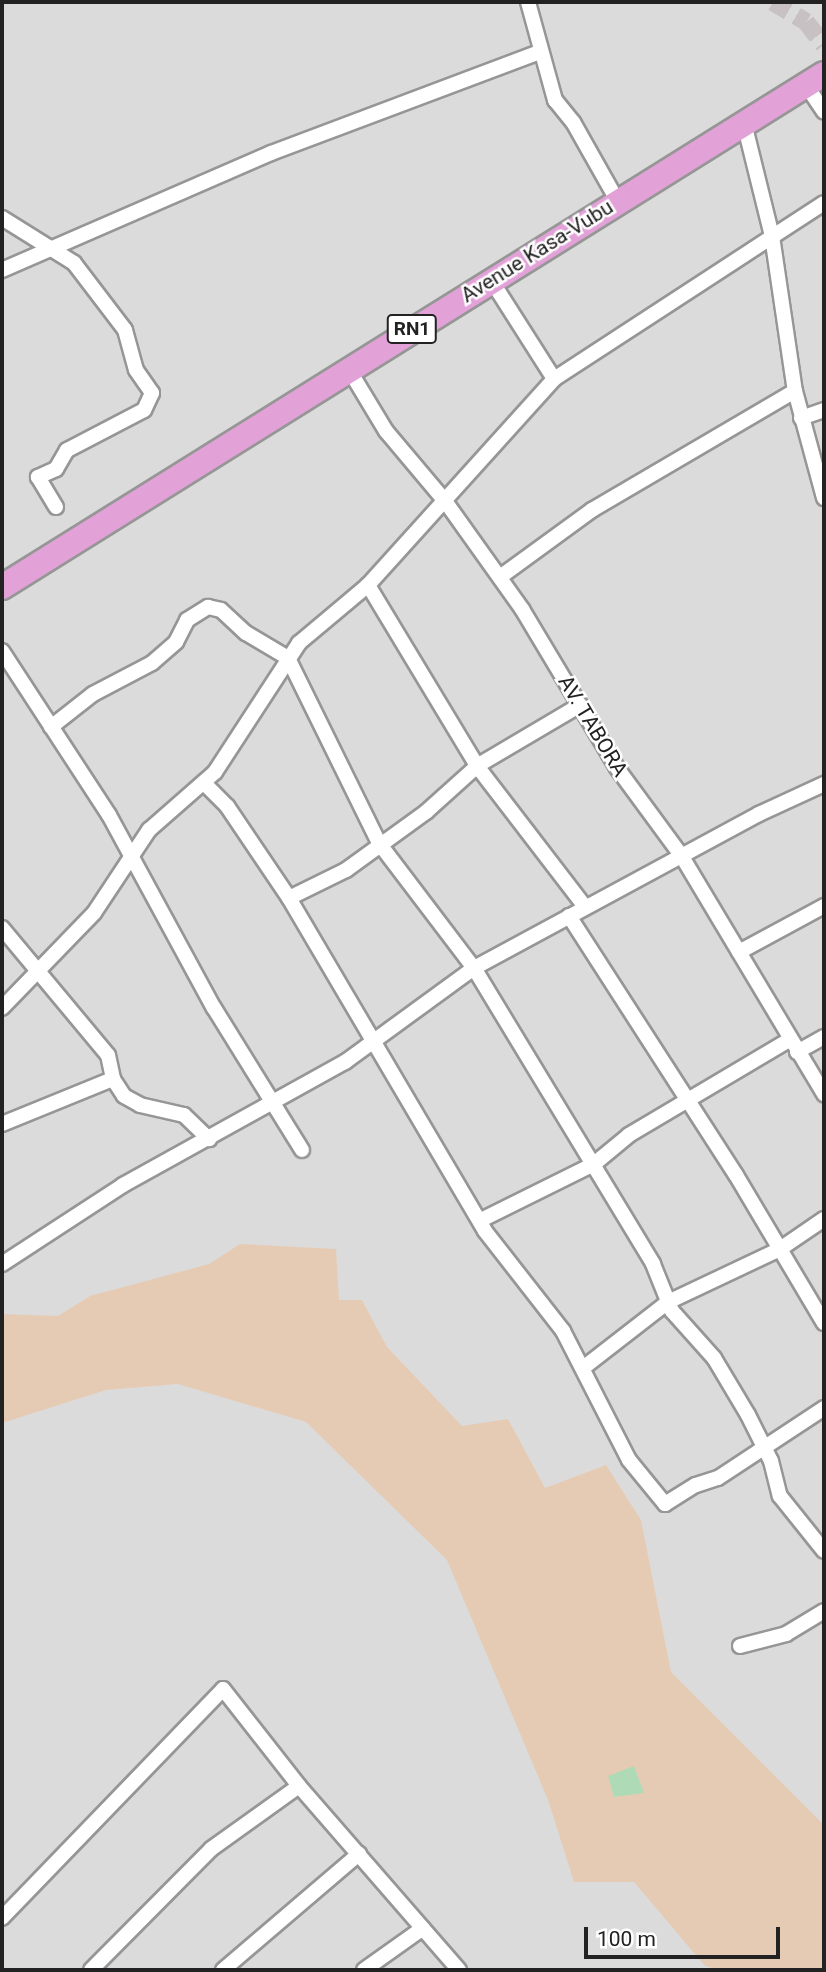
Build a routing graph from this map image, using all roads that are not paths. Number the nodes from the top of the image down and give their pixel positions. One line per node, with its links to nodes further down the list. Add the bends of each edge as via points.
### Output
1 (528, 2): 2 (street)
2 (539, 52): 6 (street, via 555,100 573,122); 10 (street, via 271,153)
3 (815, 79): 4 (street); 5 (highway, Avenue Kasa-Vubu / RN1)
4 (824, 112)
5 (744, 123): 6 (highway, Avenue Kasa-Vubu / RN1); 9 (street)
6 (617, 200): 12 (highway, Avenue Kasa-Vubu / RN1)
7 (824, 203): 9 (street)
8 (2, 218): 10 (street)
9 (772, 236): 14 (street); 15 (street)
10 (50, 250): 11 (street); 20 (street, via 74,263 107,302 125,330 136,370 152,394 144,410 67,450 56,469 38,477)
11 (2, 270)
12 (491, 280): 13 (highway, Avenue Kasa-Vubu / RN1); 14 (street)
13 (348, 368): 19 (street, AV. TABORA, via 386,430); 23 (highway, Avenue Kasa-Vubu / RN1)
14 (554, 379): 19 (street)
15 (795, 391): 17 (street); 21 (street, via 592,510)
16 (824, 410): 17 (street)
17 (801, 418): 18 (street)
18 (824, 498)
19 (445, 501): 21 (street, AV. TABORA); 22 (street)
20 (56, 507)
21 (500, 577): 26 (street, AV. TABORA)
22 (368, 584): 25 (street, via 311,630); 28 (street)
23 (2, 587)
24 (2, 651): 27 (street)
25 (288, 659): 27 (street, via 246,633 221,610 208,607 187,620 176,642 152,663 93,694); 29 (street); 31 (street)
26 (580, 705): 28 (street); 33 (street, AV. TABORA, via 617,768)
27 (51, 727): 32 (street)
28 (477, 766): 31 (street, via 426,812); 36 (street)
29 (204, 783): 32 (street, via 155,824); 34 (street, via 227,806)
30 (824, 784): 33 (street)
31 (379, 843): 34 (street, via 346,870); 40 (street)
32 (132, 854): 41 (street, via 94,913); 48 (street, via 214,1008)
33 (681, 855): 36 (street); 39 (street, AV. TABORA)
34 (289, 898): 44 (street)
35 (824, 906): 39 (street)
36 (585, 907): 37 (street)
37 (569, 916): 40 (street); 49 (street)
38 (2, 928): 41 (street)
39 (739, 952): 45 (street, AV. TABORA)
40 (474, 968): 44 (street); 53 (street)
41 (39, 972): 42 (street); 46 (street, via 108,1055)
42 (2, 1008)
43 (824, 1037): 45 (street)
44 (375, 1041): 48 (street); 55 (street)
45 (793, 1046): 47 (street, AV. TABORA); 49 (street)
46 (113, 1079): 50 (street); 51 (street, via 124,1096 140,1105 184,1115)
47 (824, 1094)
48 (272, 1101): 51 (street); 52 (street)
49 (686, 1102): 53 (street, via 629,1135); 56 (street)
50 (2, 1124)
51 (209, 1139): 57 (street, via 123,1185)
52 (302, 1150)
53 (594, 1164): 55 (street); 58 (street, via 661,1278)
54 (824, 1219): 56 (street)
55 (481, 1220): 60 (street, via 499,1251 563,1331)
56 (780, 1249): 58 (street); 59 (street)
57 (2, 1264)
58 (668, 1302): 60 (street); 62 (street, via 679,1323 714,1358)
59 (824, 1323)
60 (583, 1368): 62 (street, via 629,1460 664,1504 695,1485 718,1478)
61 (824, 1408): 62 (street)
62 (765, 1446): 63 (street, via 780,1496)
63 (824, 1551)
64 (824, 1611): 65 (street, via 786,1634)
65 (740, 1646)
66 (299, 1786): 67 (street); 68 (street, via 223,1689); 70 (street, via 211,1849)
67 (359, 1854): 69 (street); 71 (street)
68 (2, 1918)
69 (423, 1928): 72 (street); 73 (street)
70 (92, 1970)
71 (223, 1970)
72 (364, 1970)
73 (459, 1970)

